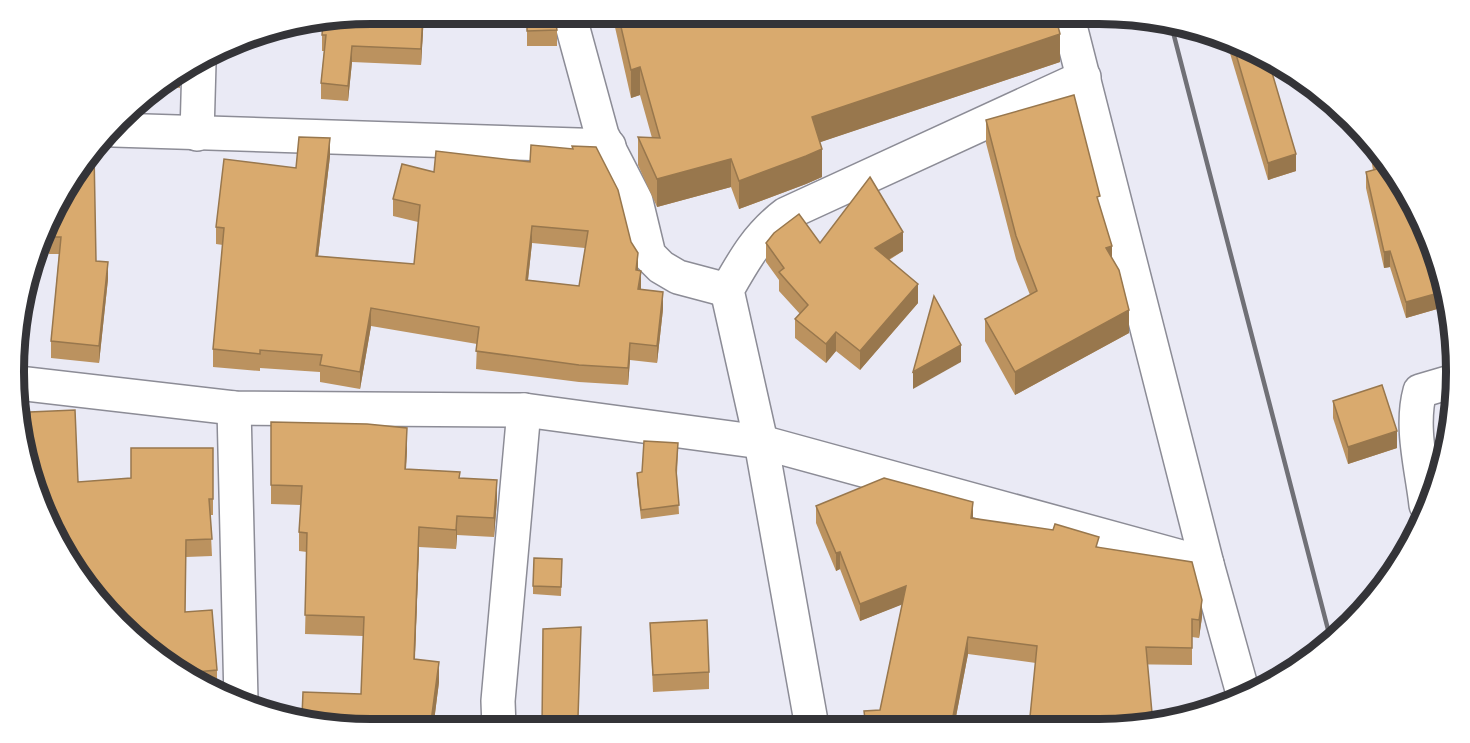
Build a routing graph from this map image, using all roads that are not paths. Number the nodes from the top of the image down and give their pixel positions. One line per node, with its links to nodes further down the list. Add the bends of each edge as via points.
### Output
1 (572, 24): 7 (street, via 602,135)
2 (1070, 24): 4 (street)
3 (199, 71): 6 (street)
4 (1084, 77): 8 (street, via 786,214 751,247); 15 (street)
5 (122, 130): 6 (street)
6 (197, 134): 7 (street)
7 (609, 146): 8 (street, via 636,201 649,255 678,277)
8 (727, 290): 13 (street)
9 (24, 383): 11 (street)
10 (1445, 384): 14 (street, via 1420,391 1416,405)
11 (234, 408): 12 (street); 17 (street)
12 (524, 410): 13 (street); 18 (street)
13 (761, 442): 15 (street); 19 (street)
14 (1424, 492)
15 (1207, 564): 16 (street)
16 (1241, 688)
17 (241, 694)
18 (499, 719)
19 (811, 719)

